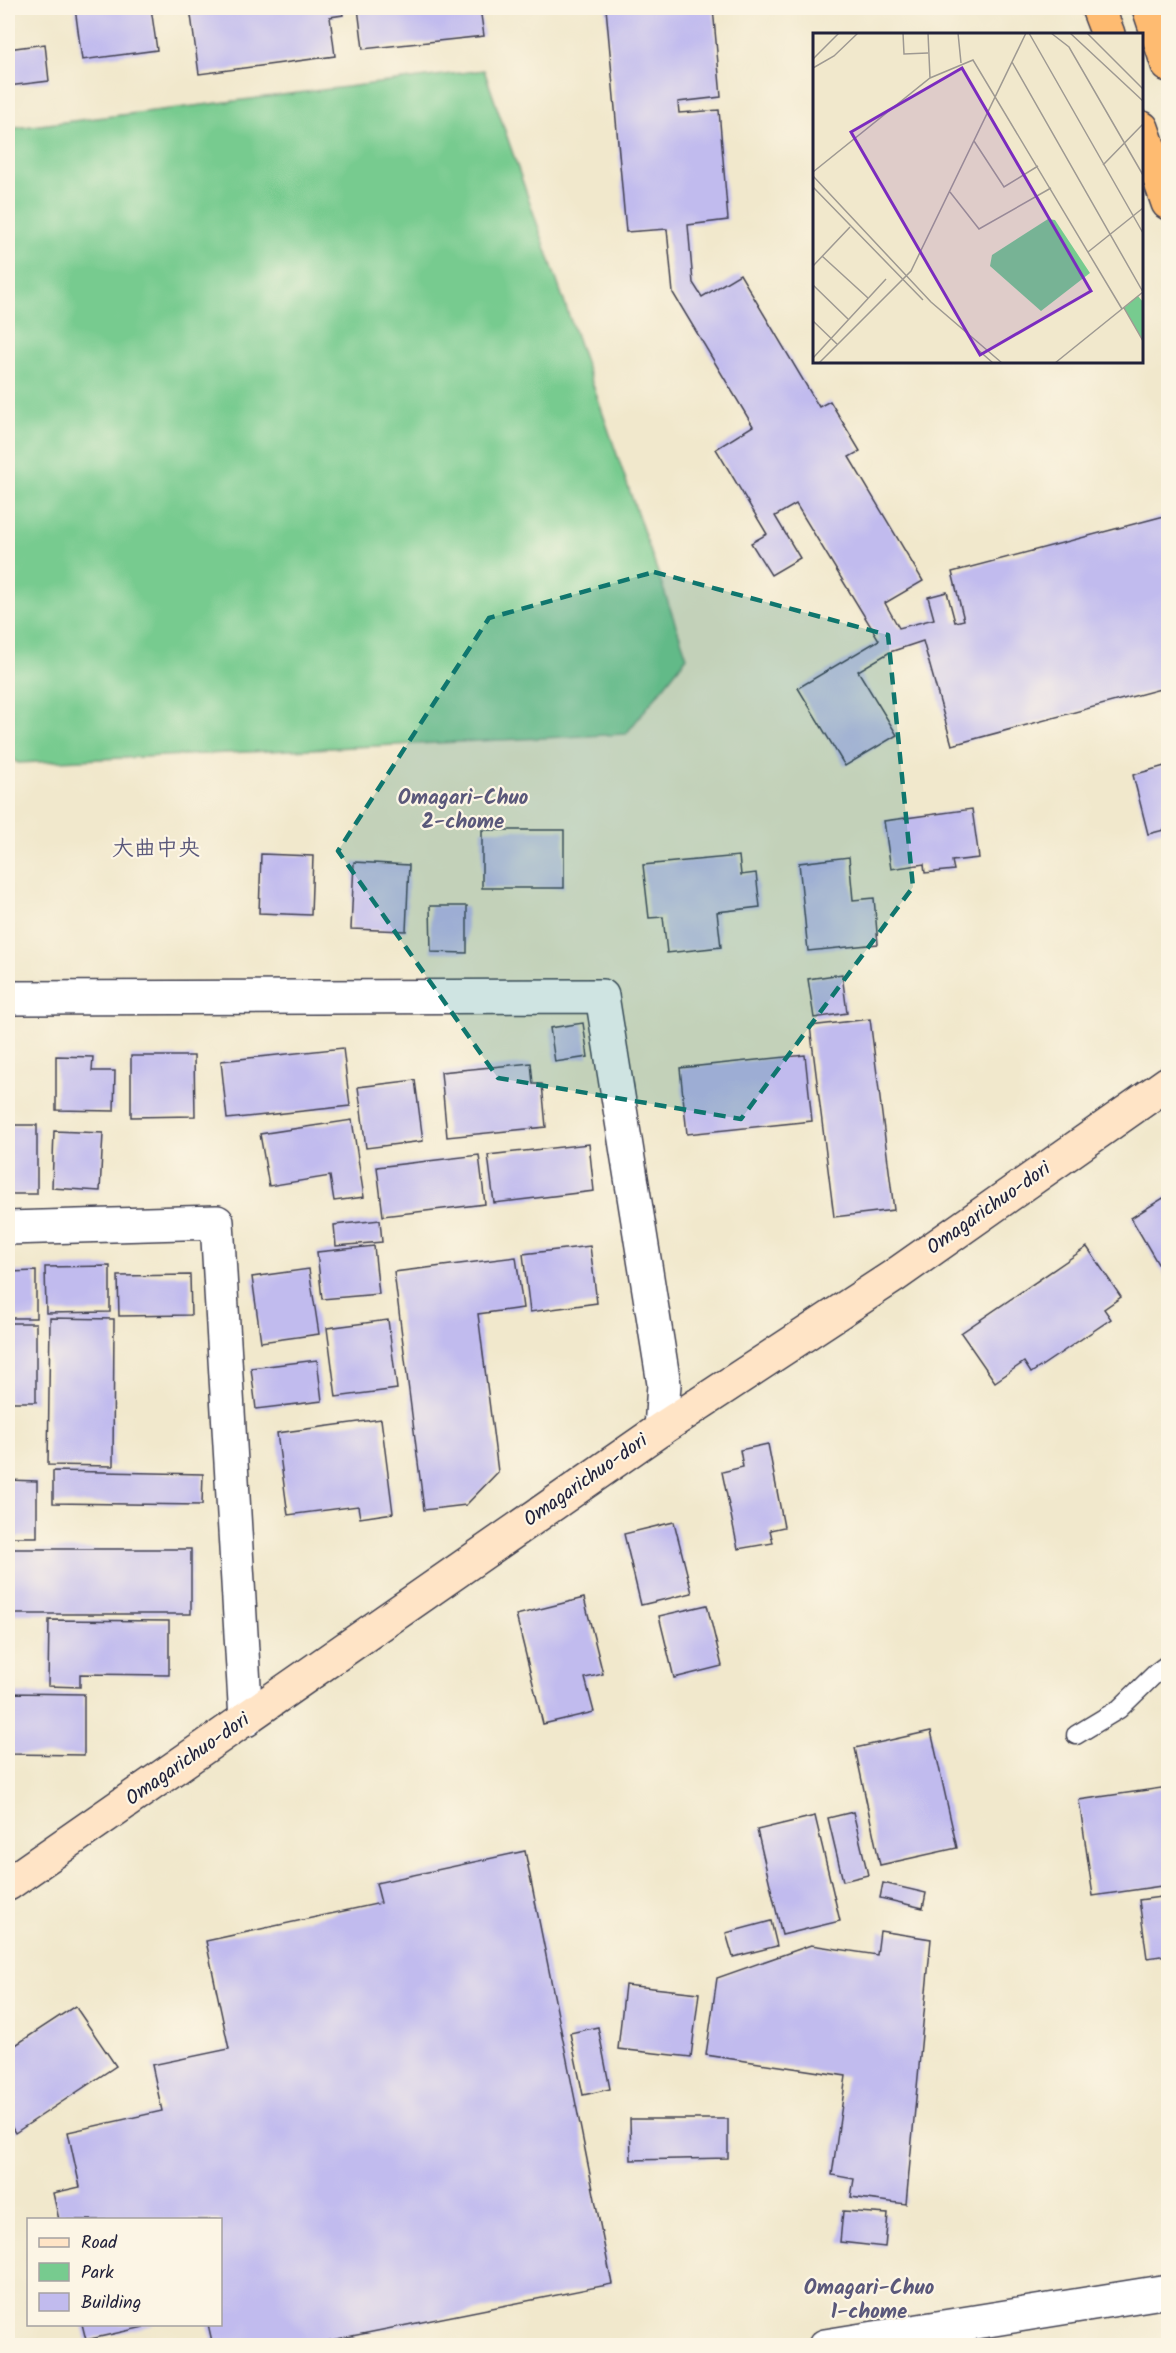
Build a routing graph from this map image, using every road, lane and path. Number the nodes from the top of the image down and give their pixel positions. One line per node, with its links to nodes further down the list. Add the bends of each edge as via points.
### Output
1 (1098, 8): 3 (highway)
2 (1149, 8): 4 (highway)
3 (1108, 33)
4 (1168, 65)
5 (1143, 131): 6 (highway)
6 (1168, 203)
7 (8, 998): 10 (street, via 602,996 664,1384)
8 (1168, 1083): 10 (main road, Omagarichuo-dori, via 894,1276)
9 (8, 1227): 12 (street, via 217,1222)
10 (661, 1429): 12 (main road, Omagarichuo-dori)
11 (1168, 1664): 13 (lane, via 1119,1709)
12 (246, 1720): 14 (main road, Omagarichuo-dori)
13 (1076, 1735)
14 (8, 1884)
15 (1168, 2291): 16 (street)
16 (825, 2346)

